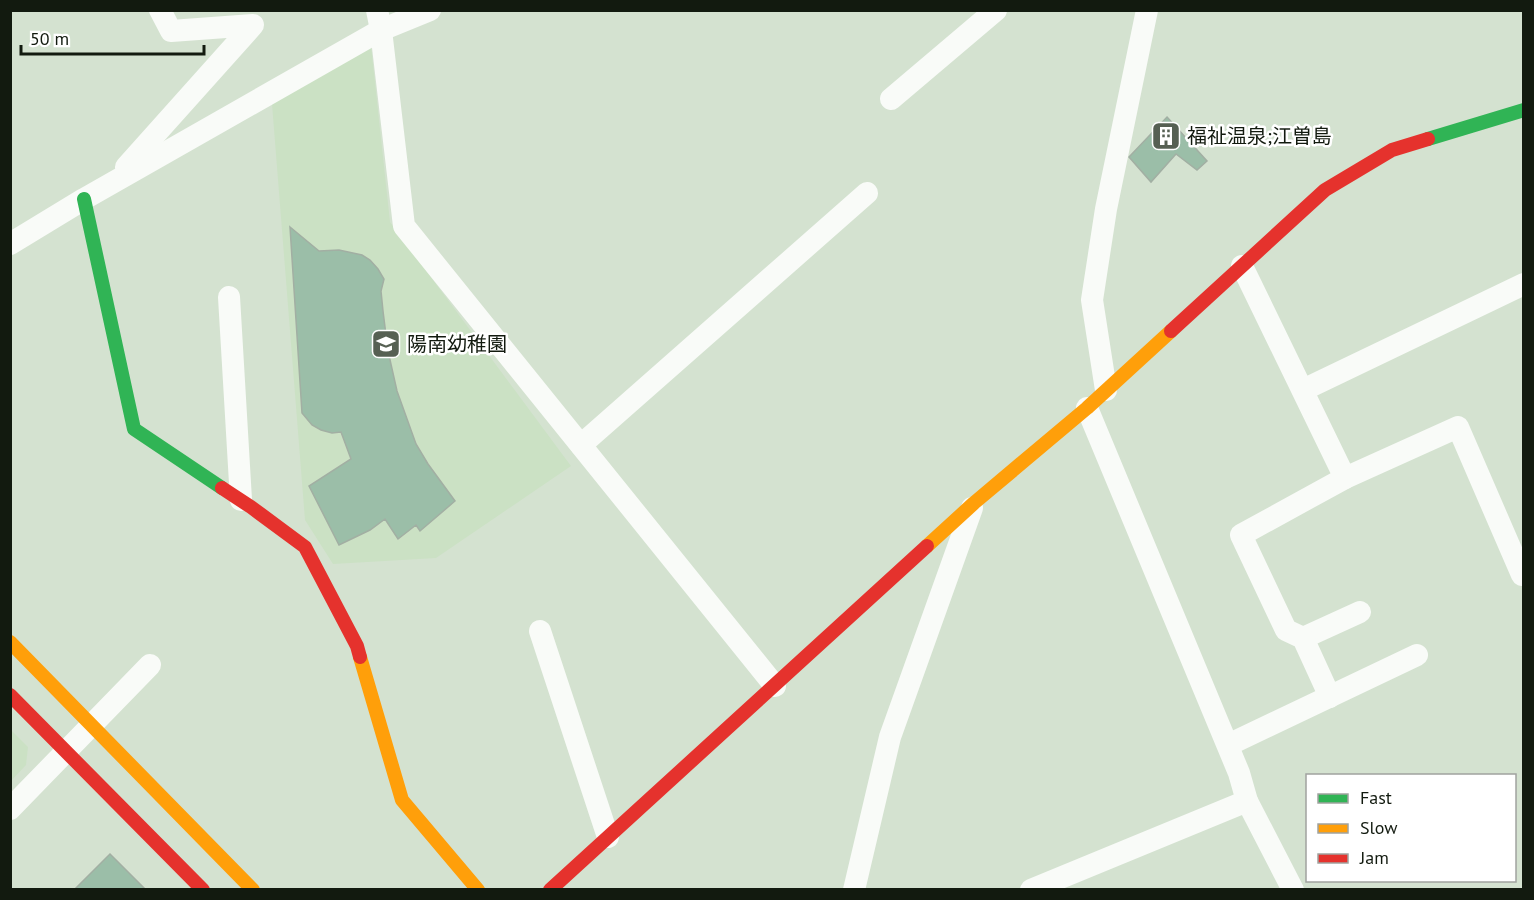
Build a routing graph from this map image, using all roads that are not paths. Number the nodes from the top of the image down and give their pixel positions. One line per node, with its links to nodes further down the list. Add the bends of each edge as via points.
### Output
1 (160, 10): 8 (street, via 171,31 253,25)
2 (430, 10): 5 (street)
3 (996, 10): 6 (street)
4 (1147, 10): 15 (street, via 1092,300)
5 (379, 20): 8 (street); 18 (street, via 404,226)
6 (891, 99)
7 (1524, 110): 12 (street, via 1392,150 1325,190)
8 (113, 182): 10 (street)
9 (867, 193): 18 (street)
10 (84, 199): 11 (street); 20 (street, via 134,429)
11 (10, 244)
12 (1242, 266): 15 (street); 16 (street)
13 (1524, 284): 16 (street)
14 (229, 297): 20 (street)
15 (1106, 390): 17 (street)
16 (1303, 390): 19 (street)
17 (1087, 408): 21 (street); 33 (street)
18 (581, 446): 29 (street)
19 (1346, 478): 22 (street, via 1458,427); 25 (street, via 1241,535 1286,630)
20 (241, 500): 40 (street, via 305,547 357,646 402,800)
21 (974, 503): 29 (street); 42 (street, via 890,737)
22 (1522, 575)
23 (1360, 612): 25 (street)
24 (540, 631): 37 (street)
25 (1303, 638): 31 (street)
26 (10, 642): 32 (street)
27 (1417, 655): 31 (street)
28 (150, 665): 32 (street)
29 (775, 686): 37 (street)
30 (10, 695): 34 (street)
31 (1330, 697): 33 (street)
32 (93, 724): 34 (street); 39 (street)
33 (1228, 745): 35 (street)
34 (65, 752): 36 (street); 38 (street)
35 (1247, 801): 43 (street); 44 (street)
36 (10, 809)
37 (608, 837): 41 (street)
38 (203, 890)
39 (253, 890)
40 (478, 890)
41 (550, 890)
42 (854, 890)
43 (1031, 890)
44 (1293, 890)

